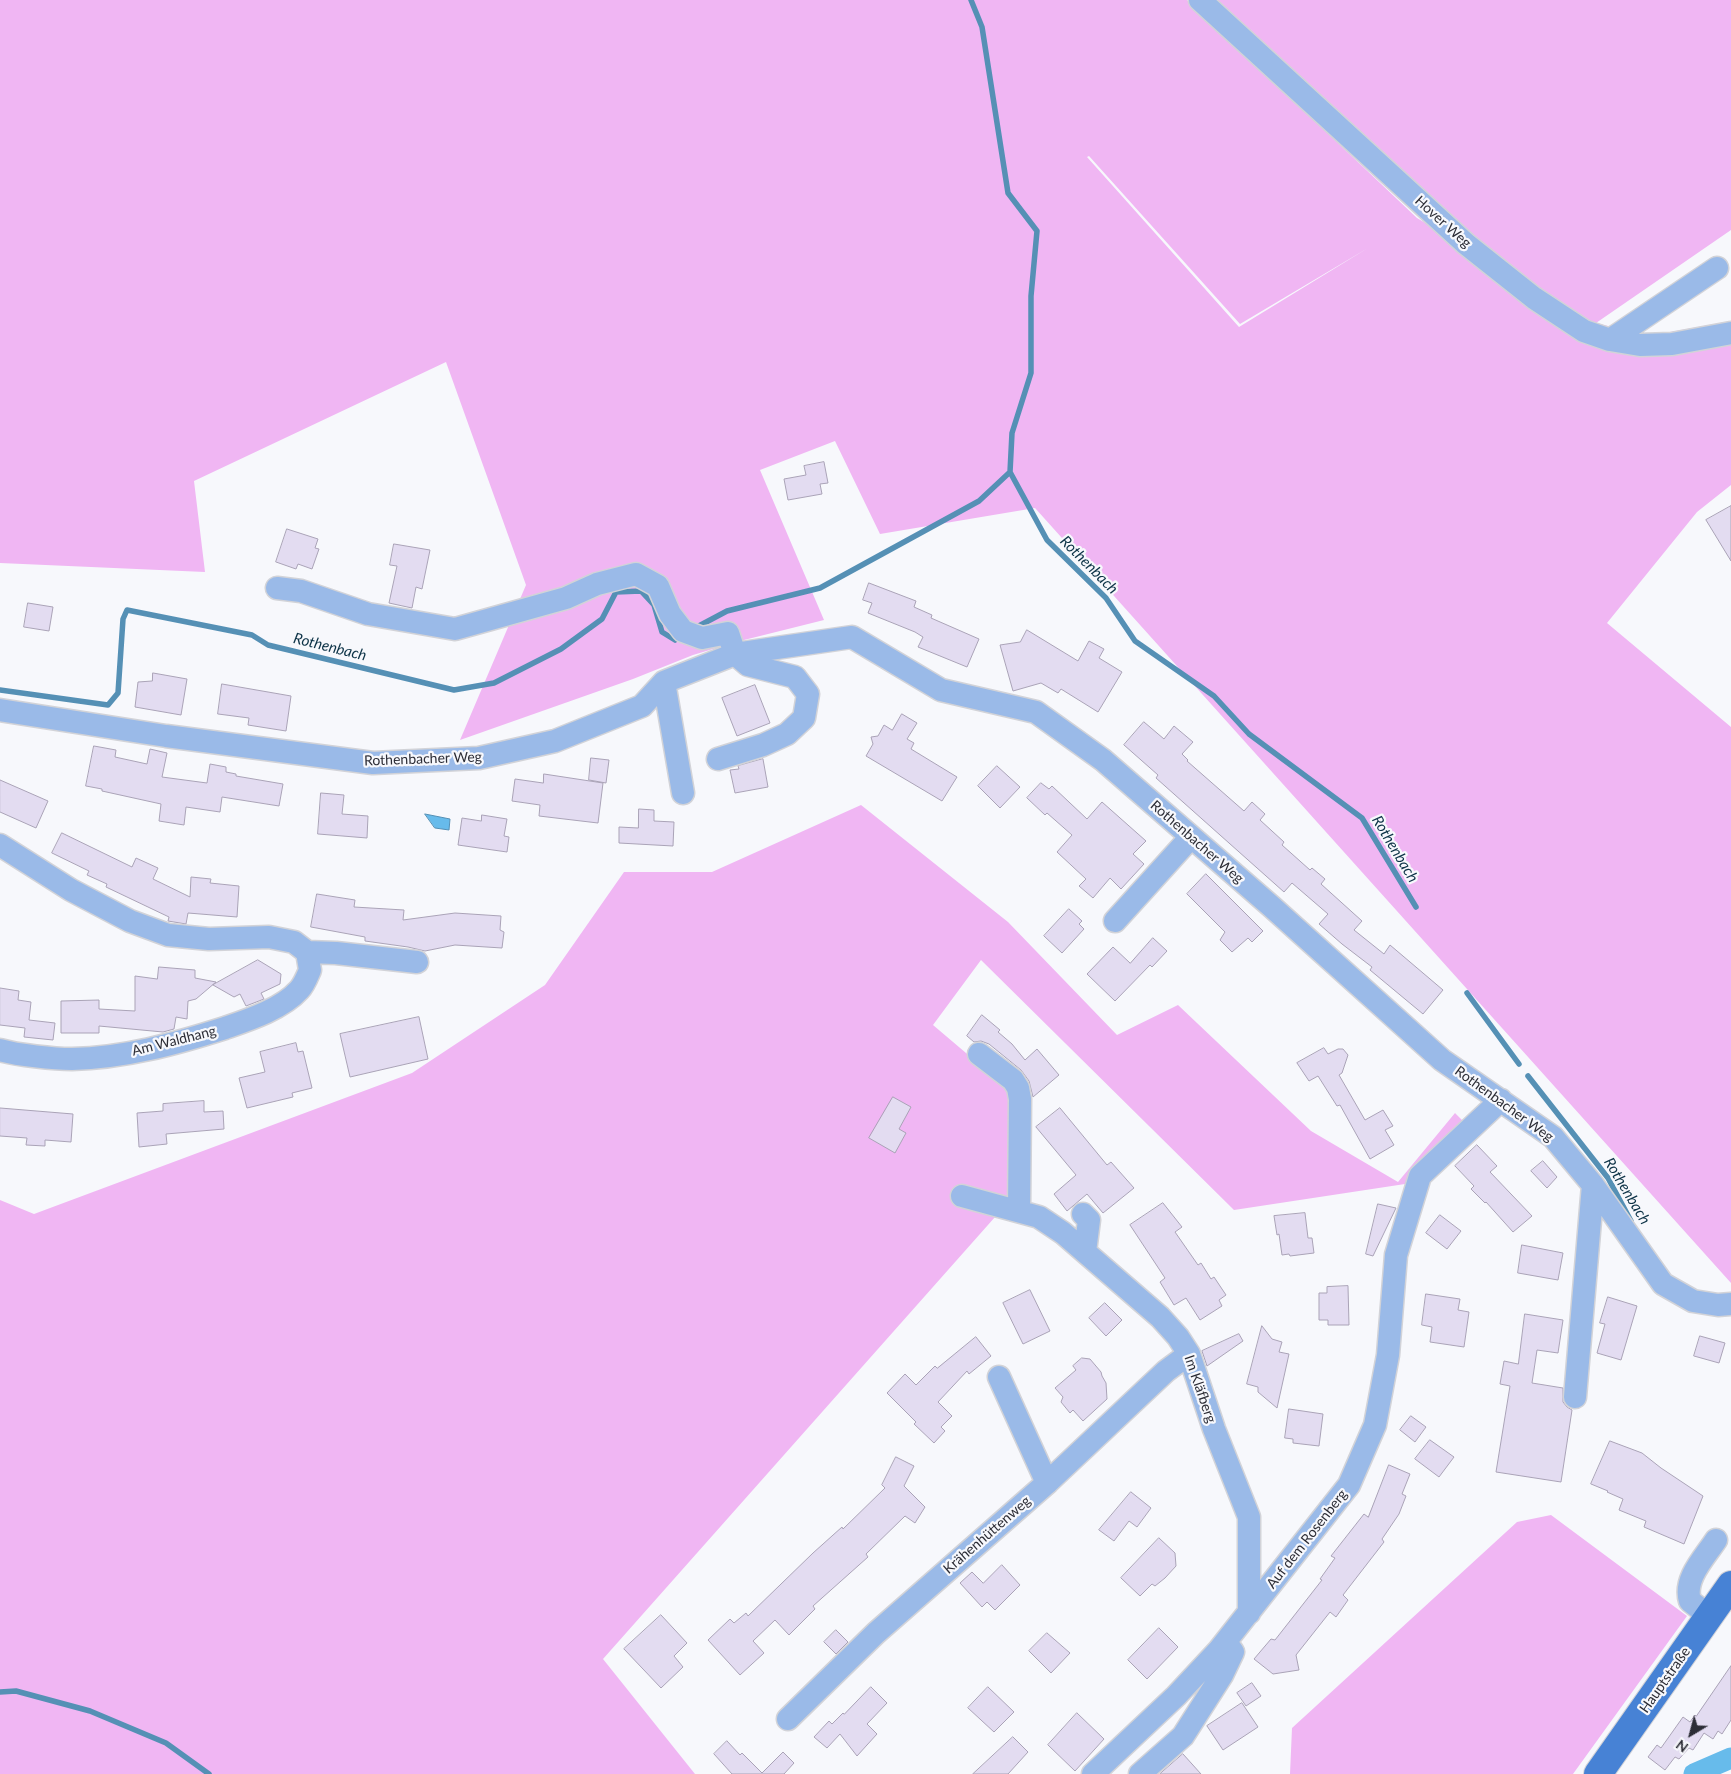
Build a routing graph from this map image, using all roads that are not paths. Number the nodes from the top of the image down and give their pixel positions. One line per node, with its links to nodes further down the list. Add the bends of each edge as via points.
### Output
1 (1200, 0): 4 (street, Hover Weg, via 1466,244 1534,298 1584,330)
2 (1718, 268): 4 (street)
3 (1731, 333): 4 (street, Hover Weg, via 1672,344 1640,345)
4 (1610, 340)
5 (277, 588): 6 (street, via 302,592 368,614 455,629 566,598 597,584 636,574 658,586 670,614 684,631 702,638 728,633)
6 (735, 654): 7 (street, Rothenbacher Weg); 9 (street, via 748,665 795,677 808,694 804,718 787,734); 11 (street, Rothenbacher Weg, via 852,637 941,690 1036,712 1103,760)
7 (664, 682): 8 (street, Rothenbacher Weg, via 642,706 554,741 479,758 372,764); 10 (street)
8 (0, 710)
9 (718, 760)
10 (683, 793)
11 (1190, 837): 13 (street); 18 (street, Rothenbacher Weg, via 1442,1060)
12 (0, 844): 14 (street, via 72,890 130,921 168,935 209,939 269,937 294,942)
13 (1115, 921)
14 (307, 952): 15 (street); 16 (street, Am Waldhang, via 310,970 299,990 274,1009 178,1043 71,1059)
15 (417, 962)
16 (0, 1050)
17 (979, 1054): 21 (street, via 1013,1080 1018,1088)
18 (1501, 1100): 19 (street, Rothenbacher Weg, via 1553,1137); 31 (street, Auf dem Rosenberg, via 1420,1176 1396,1255 1388,1355 1375,1425 1349,1485)
19 (1593, 1185): 24 (street, Rothenbacher Weg, via 1663,1284 1693,1301); 27 (street)
20 (962, 1196): 21 (street, Im Kläfberg)
21 (1019, 1210): 23 (street, Im Kläfberg, via 1039,1217 1063,1232)
22 (1086, 1217): 23 (street)
23 (1085, 1252): 25 (street, Im Kläfberg, via 1160,1317)
24 (1731, 1304)
25 (1189, 1354): 28 (street, Krähenhüttenweg, via 1166,1371); 31 (street, Im Kläfberg, via 1249,1517)
26 (999, 1377): 28 (street)
27 (1574, 1397)
28 (1047, 1483): 34 (street, Krähenhüttenweg, via 876,1633)
29 (1716, 1540): 32 (street, via 1688,1587 1690,1600)
30 (1731, 1585): 32 (main road, Hauptstraße)
31 (1249, 1612): 33 (street, Auf dem Rosenberg)
32 (1709, 1616): 37 (main road, Hauptstraße)
33 (1226, 1642): 35 (street, Auf dem Rosenberg, via 1176,1696); 36 (street, via 1233,1652 1183,1736)
34 (788, 1720)
35 (1093, 1774)
36 (1140, 1774)
37 (1598, 1774)

